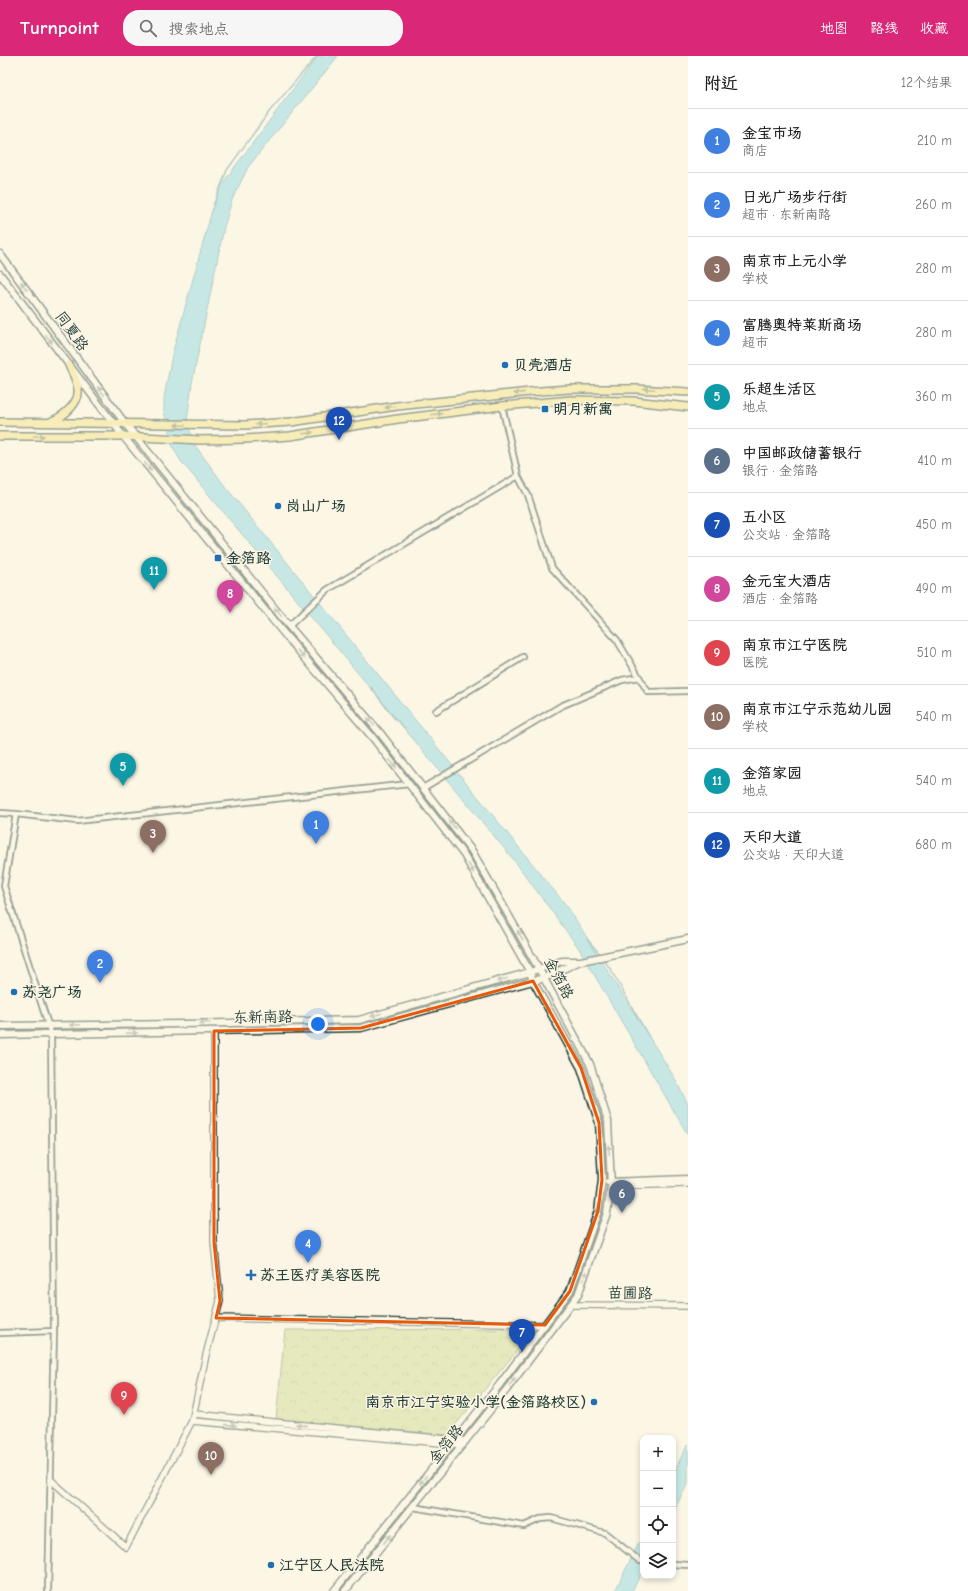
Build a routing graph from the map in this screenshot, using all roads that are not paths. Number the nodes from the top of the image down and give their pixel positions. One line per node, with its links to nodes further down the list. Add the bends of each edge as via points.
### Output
1 (0, 254): 10 (main road, 同夏路, one-way to 1)
2 (0, 274): 3 (main road, 同夏路, one-way to 3)
3 (69, 365): 8 (main road, via 76,380 76,401 65,414); 9 (main road, 同夏路)
4 (688, 392): 10 (main road, one-way to 10, via 636,389 540,391 397,406 291,422 245,425 197,426)
5 (502, 406): 6 (main road, via 600,400); 13 (main road, one-way to 5, via 200,440 290,436); 14 (street)
6 (688, 407)
7 (0, 422): 8 (main road)
8 (50, 422): 9 (main road)
9 (112, 422): 10 (main road); 12 (main road, 同夏路)
10 (124, 422): 13 (main road, 金箔路)
11 (0, 436): 12 (main road, one-way to 12)
12 (123, 436): 13 (main road); 20 (main road, 金箔路, one-way to 20)
13 (136, 437): 15 (main road, 金箔路, one-way to 13)
14 (518, 476): 15 (street, via 327,590); 17 (street, via 528,495 552,568 617,640)
15 (289, 626): 21 (main road, 金箔路, one-way to 15, via 381,734)
16 (523, 657): 19 (street)
17 (639, 677): 18 (street, via 648,692); 21 (street, via 622,680 561,706)
18 (688, 691)
19 (436, 711)
20 (409, 784): 23 (street, via 77,821); 27 (main road, 金箔路, one-way to 27, via 464,854)
21 (423, 788): 26 (main road, 金箔路, one-way to 21, via 472,851)
22 (0, 813): 23 (street)
23 (16, 814): 31 (street, via 4,886)
24 (688, 939): 25 (main road)
25 (581, 961): 26 (main road, 东新南路, via 562,961); 28 (main road, 东新南路)
26 (539, 969): 27 (main road, 东新南路); 28 (main road, 金箔路)
27 (530, 972): 29 (main road, 金箔路); 31 (main road, 东新南路, one-way to 31, via 359,1020)
28 (544, 978): 29 (main road, 东新南路); 37 (main road, 金箔路, one-way to 28, via 608,1121 590,1064)
29 (533, 981): 32 (main road, 东新南路, one-way to 29, via 360,1028); 36 (main road, 金箔路, one-way to 36, via 581,1068 599,1123)
30 (0, 1026): 31 (main road, 东新南路)
31 (48, 1026): 33 (street)
32 (214, 1031): 33 (main road, 东新南路, one-way to 32); 41 (street, via 214,1242 220,1301)
33 (51, 1034): 34 (main road, 东新南路); 43 (street)
34 (0, 1035)
35 (688, 1179): 37 (main road)
36 (602, 1182): 37 (main road); 42 (main road, 金箔路, one-way to 42, via 598,1211 570,1291)
37 (611, 1184): 38 (street); 39 (main road, 金箔路, one-way to 37, via 578,1296 607,1213)
38 (688, 1184)
39 (571, 1304): 40 (street, 苗圃路); 48 (main road, 金箔路, one-way to 39)
40 (688, 1306)
41 (216, 1318): 42 (street); 45 (street)
42 (545, 1325): 47 (main road, 金箔路)
43 (54, 1332): 44 (street); 49 (street)
44 (0, 1333)
45 (194, 1414): 46 (street); 47 (street, one-way to 45)
46 (192, 1421): 47 (street, one-way to 47); 49 (street, via 126,1547)
47 (454, 1442): 48 (street); 55 (main road, 金箔路, one-way to 55)
48 (464, 1443): 50 (main road, 金箔路)
49 (51, 1480): 54 (street)
50 (413, 1506): 51 (street, via 524,1526 540,1519 551,1518 605,1533); 56 (main road, 金箔路, one-way to 50)
51 (640, 1560)
52 (676, 1564): 53 (street)
53 (688, 1565)
54 (48, 1591)
55 (334, 1591)
56 (345, 1591)

